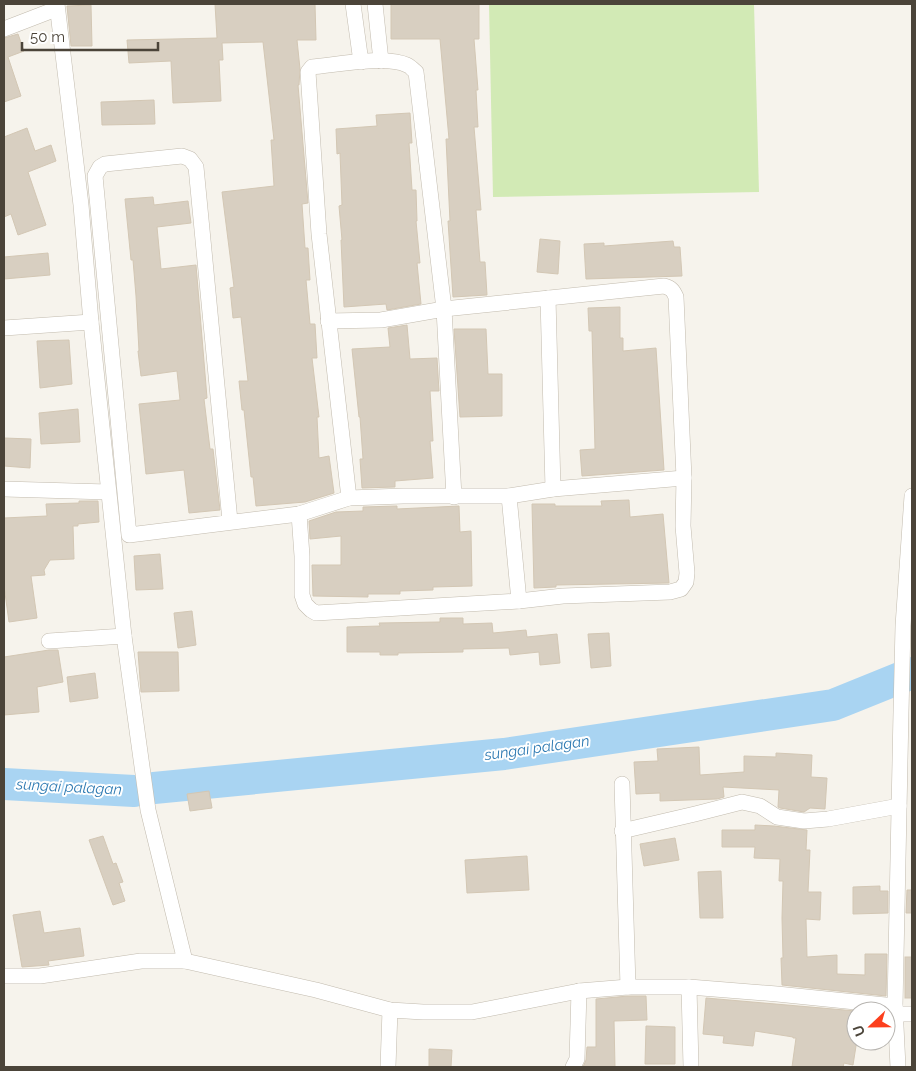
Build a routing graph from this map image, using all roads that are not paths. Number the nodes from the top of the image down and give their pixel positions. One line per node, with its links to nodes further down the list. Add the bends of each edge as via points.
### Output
1 (353, 4): 6 (street)
2 (374, 4): 5 (street)
3 (56, 7): 4 (street); 8 (street)
4 (4, 29)
5 (381, 61): 6 (street); 10 (street, via 407,65 416,72)
6 (361, 62): 11 (street, via 312,67 308,72)
7 (106, 284): 8 (street); 23 (street, via 129,535); 23 (street, via 97,170 112,163 182,156 190,159 196,167)
8 (88, 286): 12 (street)
9 (548, 298): 10 (street); 14 (street, via 664,286 673,290 676,297); 16 (street)
10 (444, 309): 11 (street, via 381,320); 20 (street)
11 (328, 321): 21 (street)
12 (91, 322): 13 (street); 17 (street)
13 (4, 328)
14 (684, 478): 16 (street); 24 (street, via 687,573 681,589)
15 (4, 489): 17 (street)
16 (553, 489): 18 (street)
17 (108, 492): 25 (street)
18 (509, 496): 20 (street); 24 (street)
19 (912, 496): 28 (street, via 903,626)
20 (454, 497): 21 (street)
21 (349, 498): 22 (street)
22 (299, 514): 23 (street); 24 (street, via 302,595 305,604 316,612)
23 (230, 521)
24 (519, 601)
25 (124, 636): 26 (street); 30 (street, via 148,810)
26 (49, 641)
27 (622, 784): 29 (street)
28 (899, 806): 29 (street, via 804,821 777,817 760,806 742,802); 35 (street)
29 (622, 831): 32 (street)
30 (185, 961): 31 (street, via 141,961 40,976); 37 (street)
31 (4, 976)
32 (628, 987): 33 (street); 34 (street)
33 (689, 987): 36 (street); 43 (street)
34 (579, 991): 37 (street, via 472,1012); 42 (street, via 577,1058)
35 (895, 1001)
36 (846, 1003)
37 (390, 1010): 41 (street)
38 (896, 1010): 39 (street)
39 (912, 1014)
40 (896, 1029): 44 (street)
41 (388, 1067)
42 (573, 1067)
43 (691, 1067)
44 (898, 1067)

